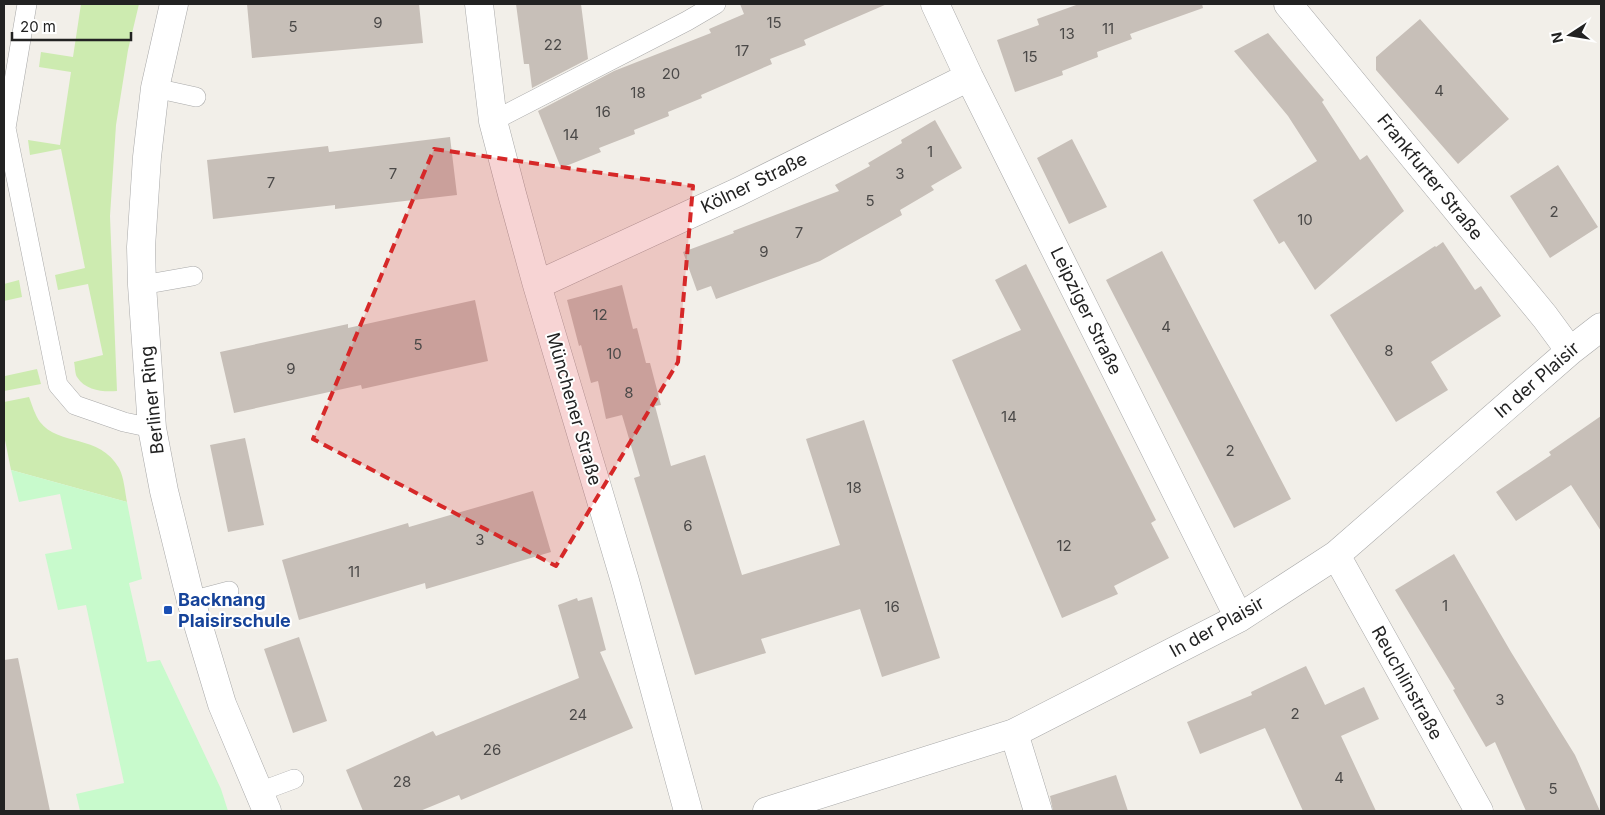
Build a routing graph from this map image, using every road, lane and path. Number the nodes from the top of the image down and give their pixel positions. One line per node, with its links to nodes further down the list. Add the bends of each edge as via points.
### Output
1 (27, 4): 11 (lane)
2 (174, 4): 8 (street, Berliner Ring)
3 (479, 4): 10 (street, Münchener Straße)
4 (716, 4): 10 (lane)
5 (1288, 4): 16 (street, Frankfurter Straße)
6 (945, 7): 7 (street, Leipziger Straße)
7 (969, 77): 14 (street, Kölner Straße, via 738,192); 21 (street, Leipziger Straße)
8 (155, 88): 9 (lane); 13 (street, Berliner Ring, via 141,247)
9 (196, 98)
10 (493, 121): 14 (street, Münchener Straße)
11 (5, 126): 17 (lane, via 58,385 75,405)
12 (193, 276): 13 (lane)
13 (142, 285): 17 (street, Berliner Ring)
14 (537, 285): 25 (street, Münchener Straße)
15 (1601, 327): 16 (street, In der Plaisir)
16 (1570, 351): 18 (street, In der Plaisir)
17 (152, 428): 20 (street, Berliner Ring)
18 (1336, 555): 21 (street, In der Plaisir); 28 (street, Reuchlinstraße)
19 (229, 592): 20 (lane)
20 (191, 601): 24 (street, Berliner Ring, via 222,704)
21 (1239, 618): 22 (street, In der Plaisir)
22 (1014, 733): 26 (street, In der Plaisir); 27 (street)
23 (294, 779): 24 (lane)
24 (263, 802)
25 (688, 811)
26 (767, 811)
27 (1038, 811)
28 (1479, 811)

